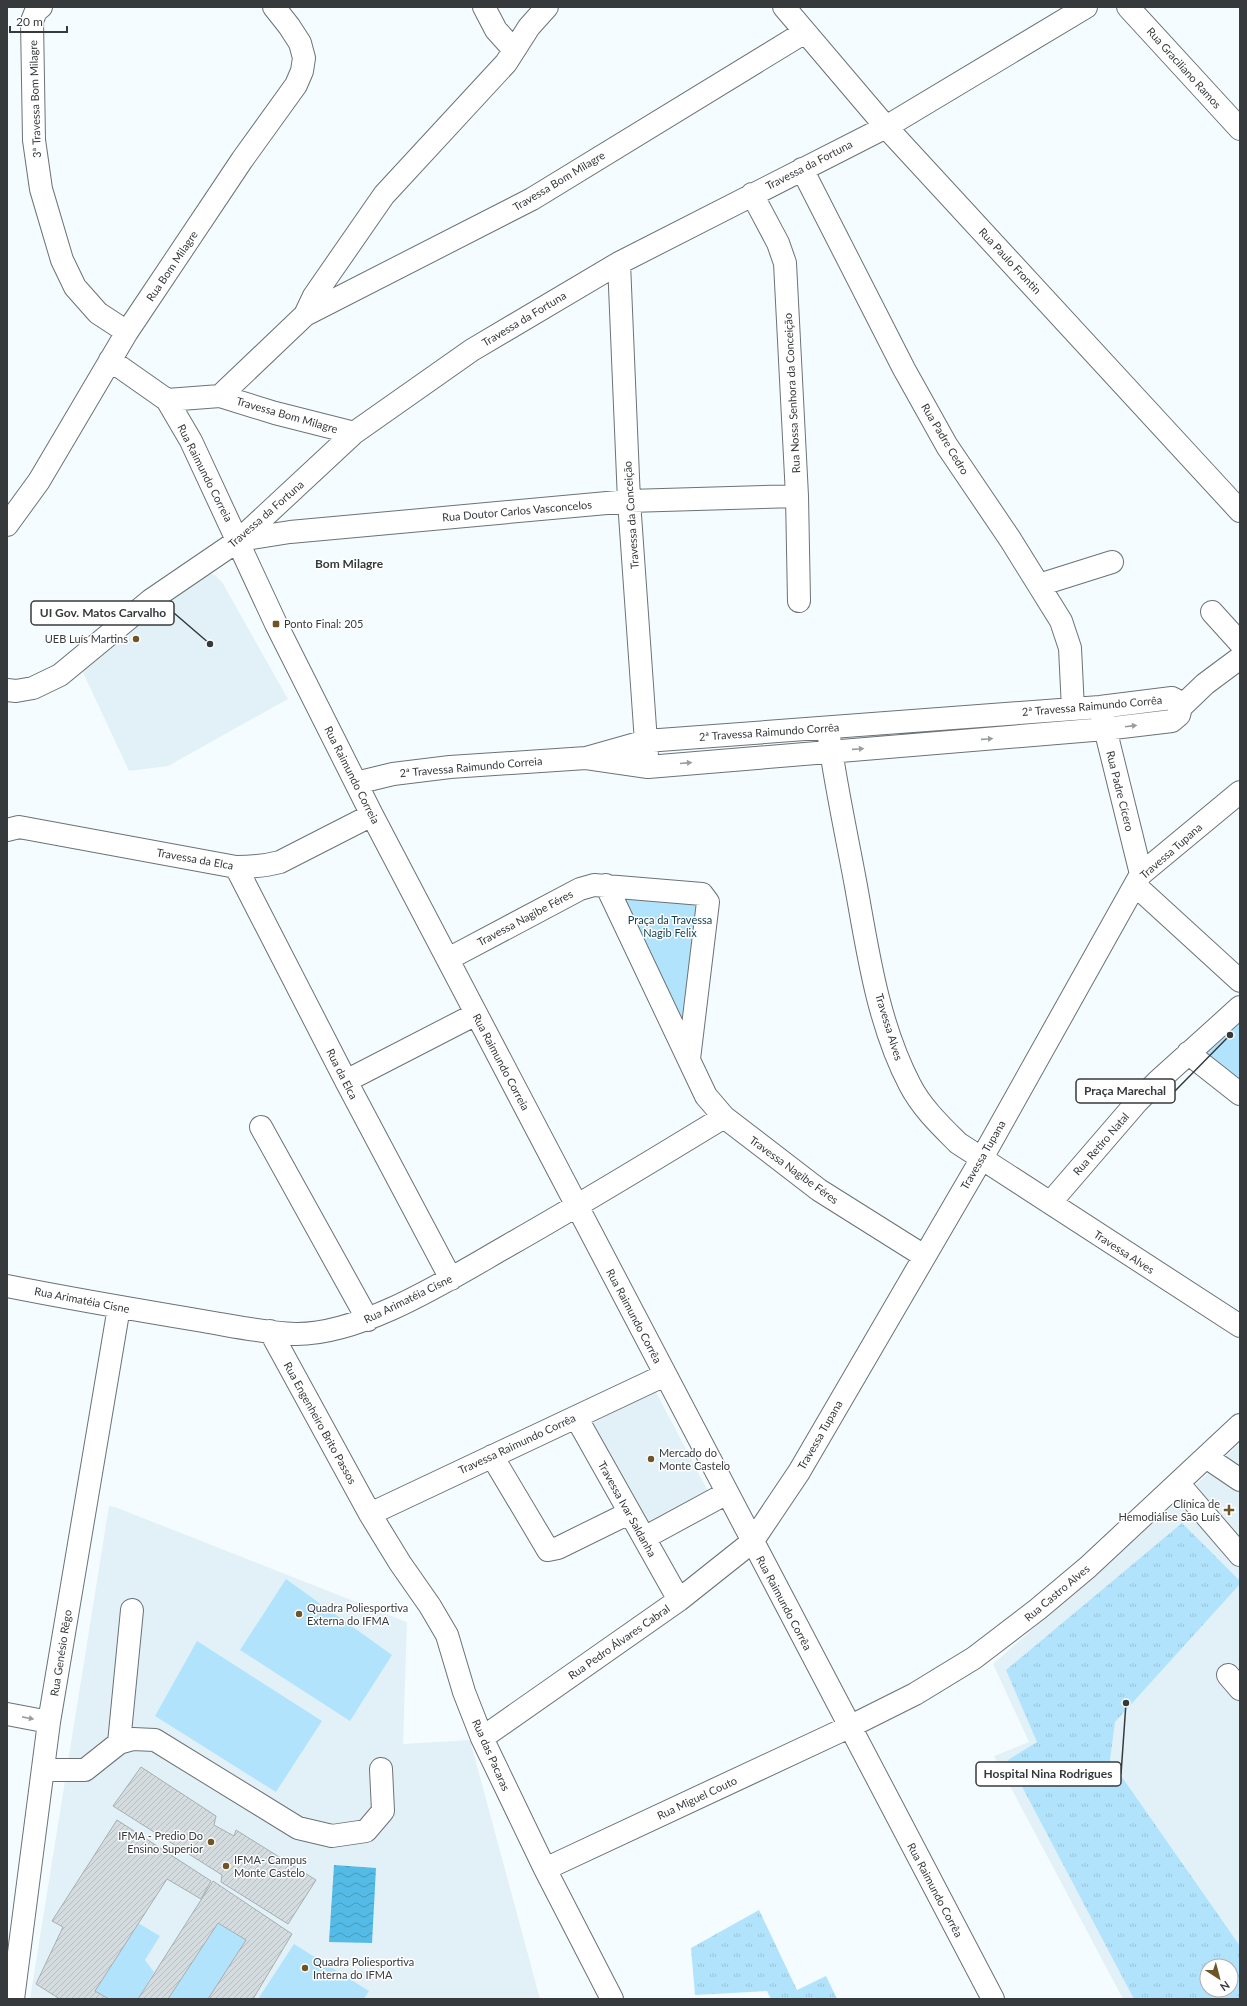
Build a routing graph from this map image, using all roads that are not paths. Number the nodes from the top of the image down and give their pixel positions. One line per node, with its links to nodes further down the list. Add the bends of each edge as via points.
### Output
1 (41, 7): 16 (street, 3ª Travessa Bom Milagre, via 34,14 32,21 34,140 41,189 62,260 75,287 98,313)
2 (274, 7): 16 (street, Rua Bom Milagre, via 300,43 304,58 296,85 242,160)
3 (484, 7): 9 (street, via 496,30)
4 (546, 7): 9 (street, Travessa Bom Milagre)
5 (784, 7): 8 (street, Rua Paulo Frontin)
6 (1086, 7): 10 (street, Travessa da Fortuna)
7 (1128, 7): 11 (street, Rua Graciliano Ramos)
8 (805, 32): 10 (street, Rua Paulo Frontin); 15 (street, Travessa Bom Milagre, via 532,199)
9 (514, 50): 15 (street, Travessa Bom Milagre, via 506,63 384,195 314,296)
10 (886, 127): 12 (street, Travessa da Fortuna); 23 (street, Rua Paulo Frontin)
11 (1240, 129)
12 (802, 169): 13 (street, Travessa da Fortuna); 27 (street, Rua Padre Cedro, via 904,369 947,446)
13 (752, 194): 14 (street, Travessa da Fortuna); 21 (street, Rua Nossa Senhora da Conceição, via 778,243 785,263)
14 (619, 263): 20 (street, Travessa da Fortuna, via 472,350); 22 (street, Travessa da Conceição)
15 (304, 315): 18 (street, Travessa Bom Milagre)
16 (127, 332): 17 (street, Rua Bom Milagre)
17 (110, 360): 19 (street, Rua Raimundo Correia); 24 (street, Rua Bom Milagre, via 39,481)
18 (220, 396): 19 (street, Travessa Bom Milagre); 20 (street, Travessa Bom Milagre)
19 (167, 400): 25 (street, Rua Raimundo Correia, via 191,441)
20 (354, 433): 25 (street, Travessa da Fortuna)
21 (797, 496): 22 (street, Rua Doutor Carlos Vasconcelos); 28 (street, Rua Nossa Senhora da Conceição)
22 (629, 501): 25 (street, Rua Doutor Carlos Vasconcelos, via 290,532); 38 (street, Travessa da Conceição)
23 (1240, 511)
24 (7, 525)
25 (239, 540): 32 (street, Travessa da Fortuna, via 151,600 60,675 33,688); 42 (street, Rua Raimundo Correia, via 276,624)
26 (1112, 562): 27 (street)
27 (1039, 585): 35 (street, Rua Padre Cedro, via 1060,621 1070,648)
28 (799, 601)
29 (1212, 612): 30 (street)
30 (1240, 643)
31 (1240, 658): 34 (street, via 1205,684)
32 (7, 690)
33 (1100, 707): 34 (street, 2ª Travessa Raimundo Corrêa, via 1172,698); 35 (street, 2ª Travessa Raimundo Corrêa); 37 (street, Rua Padre Cícero)
34 (1181, 707): 37 (street, 2ª Travessa Raimundo Corrêa, one-way to 34, via 1172,721 1180,715)
35 (1073, 709): 36 (street, 2ª Travessa Raimundo Corrêa)
36 (828, 728): 38 (street, 2ª Travessa Raimundo Corrêa); 39 (street, Travessa Alves)
37 (1105, 730): 39 (street, 2ª Travessa Raimundo Corrêa, one-way to 37); 47 (street, Rua Padre Cícero)
38 (646, 742): 40 (street, 2ª Travessa Raimundo Corrêa); 41 (street, Travessa da Conceição)
39 (831, 751): 41 (street, 2ª Travessa Raimundo Corrêa, one-way to 39); 59 (street, Travessa Alves, via 882,1013 896,1056 928,1113 958,1143)
40 (586, 758): 41 (street, 2ª Travessa Raimundo Corrêa); 42 (street, 2ª Travessa Raimundo Correia, via 450,767 393,774)
41 (648, 767)
42 (356, 783): 44 (street, Rua Raimundo Correia)
43 (1240, 792): 47 (street, Travessa Tupana)
44 (372, 816): 46 (street, Travessa da Elca, via 280,862 265,866); 49 (street, Rua Raimundo Correia)
45 (8, 829): 46 (street, Travessa da Elca, via 19,827)
46 (236, 867): 55 (street, Rua da Elca)
47 (1138, 879): 50 (street); 59 (street, Travessa Tupana)
48 (606, 885): 49 (street, Travessa Nagibe Féres, via 580,889); 54 (street, Travessa Nagibe Féres); 54 (street, Travessa Nagibe Féres, via 692,892 706,897 708,902)
49 (448, 959): 52 (street, Rua Raimundo Correia)
50 (1240, 981)
51 (1240, 1007): 53 (street, Rua Retiro Natal)
52 (476, 1014): 55 (street); 61 (street, Rua Raimundo Correia)
53 (1188, 1053): 56 (street); 60 (street, Rua Retiro Natal, via 1137,1102)
54 (689, 1059): 57 (street, Travessa Nagibe Féres, via 706,1096)
55 (346, 1081): 63 (street, Rua da Elca)
56 (1240, 1094)
57 (724, 1117): 61 (street, Rua Arimatéia Cisne); 62 (street, Travessa Nagibe Féres, via 819,1190)
58 (261, 1127): 66 (street)
59 (982, 1158): 60 (street, Travessa Alves); 62 (street, Travessa Tupana)
60 (1050, 1203): 67 (street, Travessa Alves)
61 (577, 1207): 63 (street, Rua Arimatéia Cisne); 69 (street, Rua Raimundo Corrêa)
62 (924, 1256): 80 (street, Travessa Tupana, via 799,1472)
63 (451, 1279): 66 (street, Rua Arimatéia Cisne)
64 (7, 1286): 65 (street, Rua Arimatéia Cisne)
65 (119, 1308): 68 (street, Rua Arimatéia Cisne); 85 (street, Rua Genésio Rêgo)
66 (363, 1312): 68 (street, Rua Arimatéia Cisne, via 330,1330 297,1334)
67 (1240, 1326)
68 (270, 1332): 78 (street, Rua Engenheiro Brito Passos)
69 (665, 1375): 70 (street, Travessa Raimundo Corrêa); 76 (street, Rua Raimundo Corrêa)
70 (576, 1417): 72 (street, Travessa Raimundo Corrêa); 77 (street, Travessa Ivar Saldanha)
71 (1240, 1425): 73 (street, Rua Castro Alves)
72 (492, 1456): 77 (street, via 548,1550 558,1548); 78 (street, Travessa Raimundo Corrêa)
73 (1206, 1456): 74 (street); 75 (street, Rua Castro Alves)
74 (1240, 1480)
75 (1178, 1483): 81 (street); 86 (street, Rua Castro Alves, via 1072,1581 974,1658 915,1694)
76 (727, 1494): 79 (street); 80 (street, Rua Raimundo Corrêa)
77 (629, 1513): 79 (street, Travessa Ivar Saldanha)
78 (370, 1514): 87 (street, Rua das Pacaras, via 447,1634 464,1692)
79 (644, 1538): 82 (street, Travessa Ivar Saldanha)
80 (752, 1542): 82 (street, Rua Pedro Álvares Cabral); 86 (street, Rua Raimundo Corrêa)
81 (1240, 1555)
82 (679, 1600): 87 (street, Rua Pedro Álvares Cabral)
83 (132, 1610): 88 (street)
84 (7, 1714): 85 (street, one-way to 85)
85 (49, 1722): 90 (street, Rua Genésio Rêgo)
86 (849, 1727): 91 (street, Rua Miguel Couto); 94 (street, Rua Raimundo Corrêa)
87 (482, 1738): 91 (street, Rua das Pacaras)
88 (119, 1743): 89 (street, via 132,1739 154,1740 298,1828 332,1836 366,1831 383,1811); 90 (street, via 85,1770)
89 (381, 1769)
90 (43, 1770): 92 (street, Rua Genésio Rêgo)
91 (544, 1869): 93 (street, Rua das Pacaras)
92 (13, 1999)
93 (612, 1999)
94 (993, 1999)

